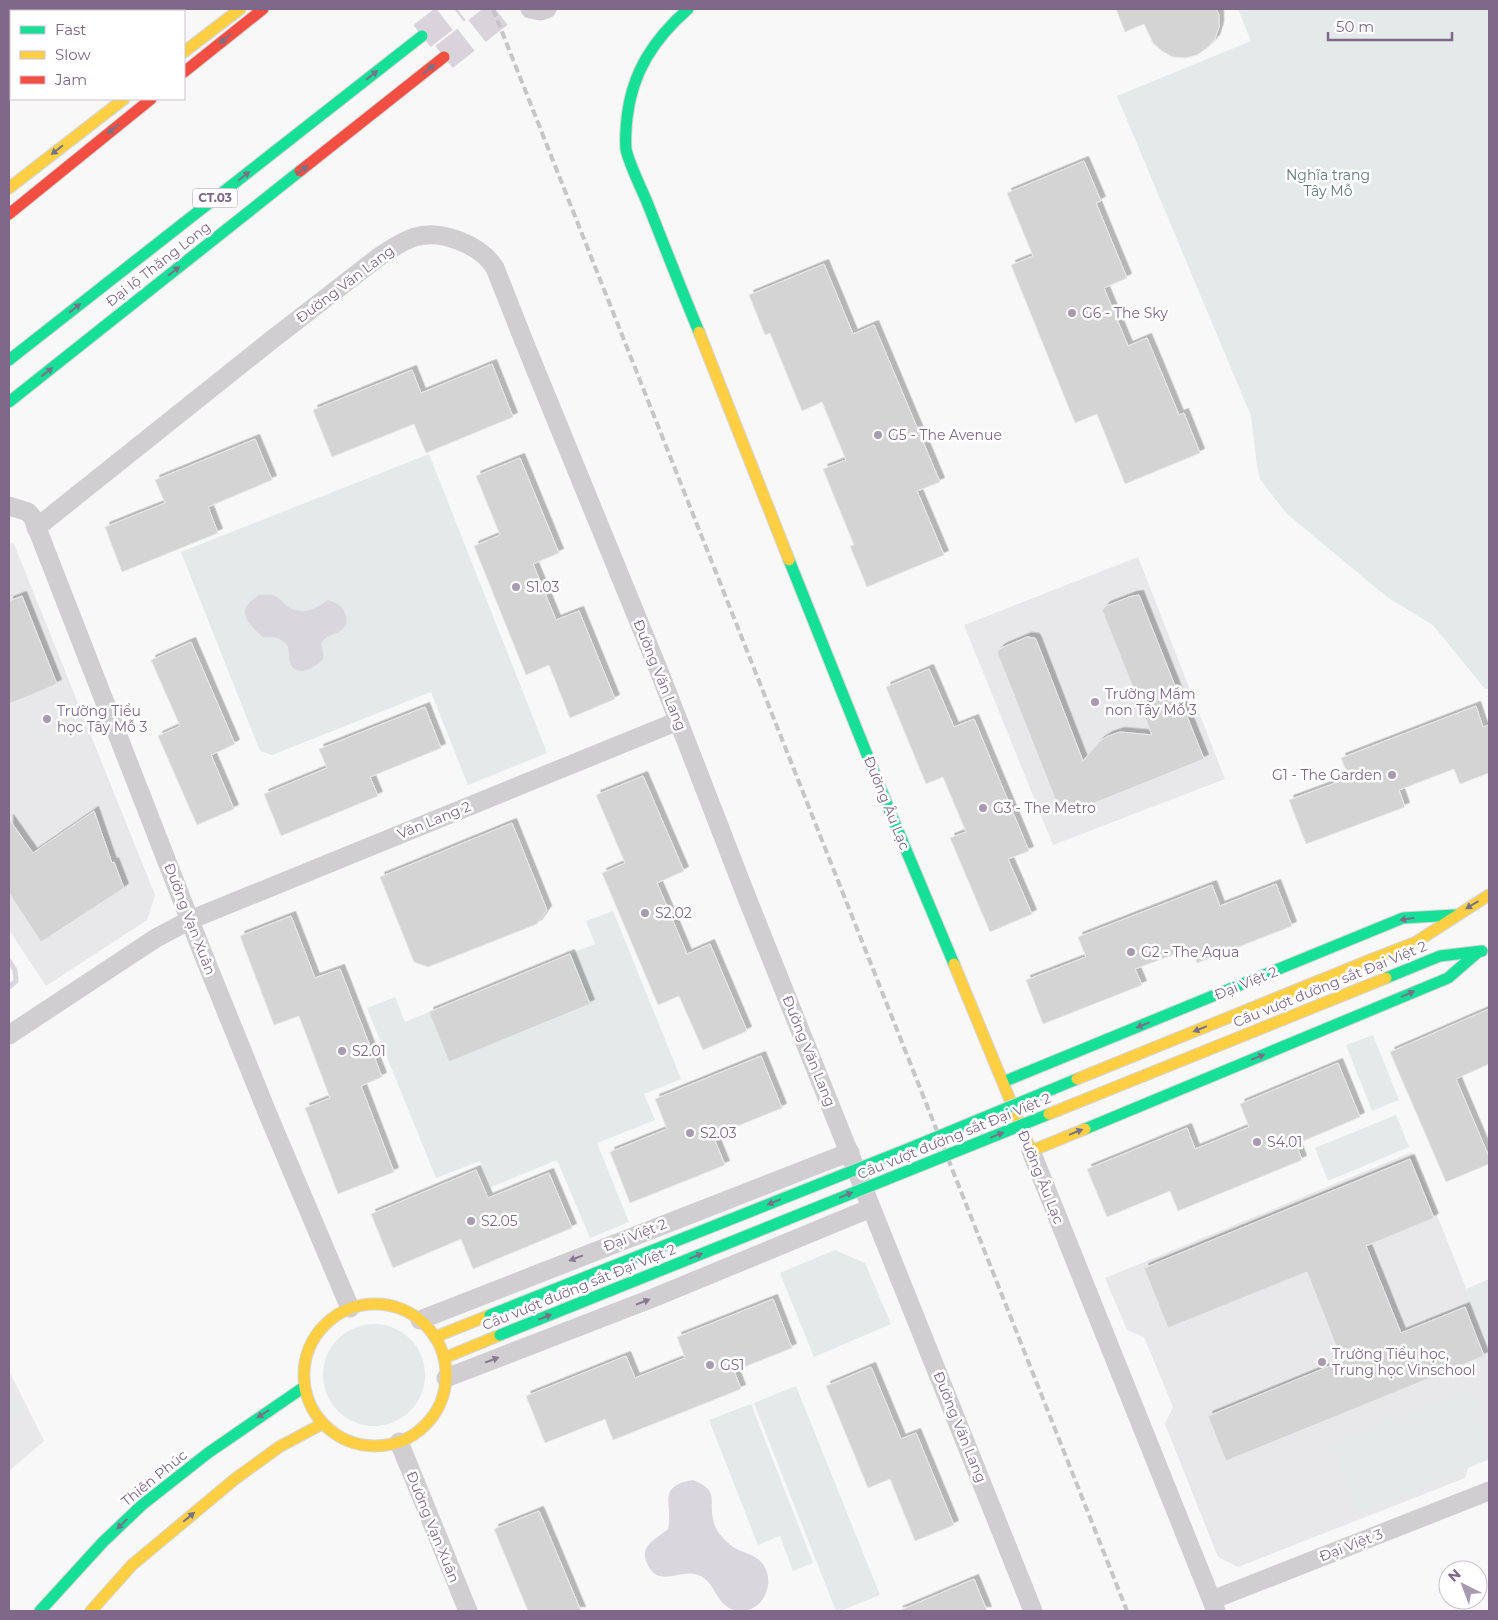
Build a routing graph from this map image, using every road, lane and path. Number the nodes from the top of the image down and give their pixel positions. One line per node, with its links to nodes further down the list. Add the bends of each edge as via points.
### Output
1 (240, 9): 7 (main road)
2 (263, 9): 9 (main road, one-way to 9)
3 (530, 9): 4 (street)
4 (547, 9)
5 (688, 9): 24 (main road, Đường Âu Lạc, via 659,37 635,81 625,128 626,150 892,816)
6 (422, 36): 14 (main road, CT.03, one-way to 6)
7 (185, 51)
8 (444, 57): 15 (main road, Đại lộ Thăng Long, one-way to 8)
9 (185, 71)
10 (123, 100): 12 (main road, one-way to 12)
11 (150, 100): 13 (main road, one-way to 13)
12 (9, 188)
13 (9, 214)
14 (9, 360)
15 (9, 402)
16 (9, 506): 17 (street, Đường Vạn Xuân, via 28,512)
17 (36, 528): 18 (street, Đường Văn Lang, via 380,256 416,237 448,237 473,247 495,268); 21 (street, Đường Vạn Xuân)
18 (678, 721): 21 (street, Văn Lang 2); 26 (street, Đường Văn Lang)
19 (1489, 895): 20 (main road, Đại Việt 2, one-way to 20)
20 (1455, 915): 24 (main road, Đại Việt 2, one-way to 24, via 1403,918); 30 (main road, Cầu vượt đường sắt Đại Việt 2, one-way to 30, bridge, via 1416,942)
21 (190, 920): 23 (street, Văn Lang 2, via 156,938); 28 (street, Đường Vạn Xuân)
22 (1484, 951): 25 (main road, one-way to 22, via 1448,978); 31 (main road, Cầu vượt đường sắt Đại Việt 2, one-way to 22, bridge, via 1440,956)
23 (9, 1035)
24 (1004, 1082): 25 (main road, Đường Âu Lạc)
25 (1030, 1151): 37 (street, Đường Âu Lạc)
26 (850, 1152): 27 (street, Đường Văn Lang); 29 (street, Đại Việt 2, one-way to 29)
27 (872, 1208): 32 (street, one-way to 27); 41 (street, Đường Văn Lang)
28 (350, 1308): 29 (main road, via 377,1304 391,1306); 33 (main road, via 326,1323 310,1346 305,1359)
29 (420, 1320): 30 (main road)
30 (435, 1337): 31 (main road)
31 (444, 1358): 32 (main road)
32 (446, 1378): 35 (main road, via 440,1405 433,1417 423,1428)
33 (304, 1387): 34 (main road); 38 (main road, Thiên Phúc, one-way to 38, via 215,1448 142,1505)
34 (322, 1424): 35 (main road, via 333,1434 358,1445 372,1447); 39 (main road, one-way to 34, via 132,1565 235,1479 279,1447)
35 (400, 1442): 40 (street, Đường Vạn Xuân)
36 (1489, 1491): 37 (street, Đại Việt 3)
37 (1214, 1606)
38 (40, 1611)
39 (91, 1611)
40 (468, 1611)
41 (1033, 1611)

